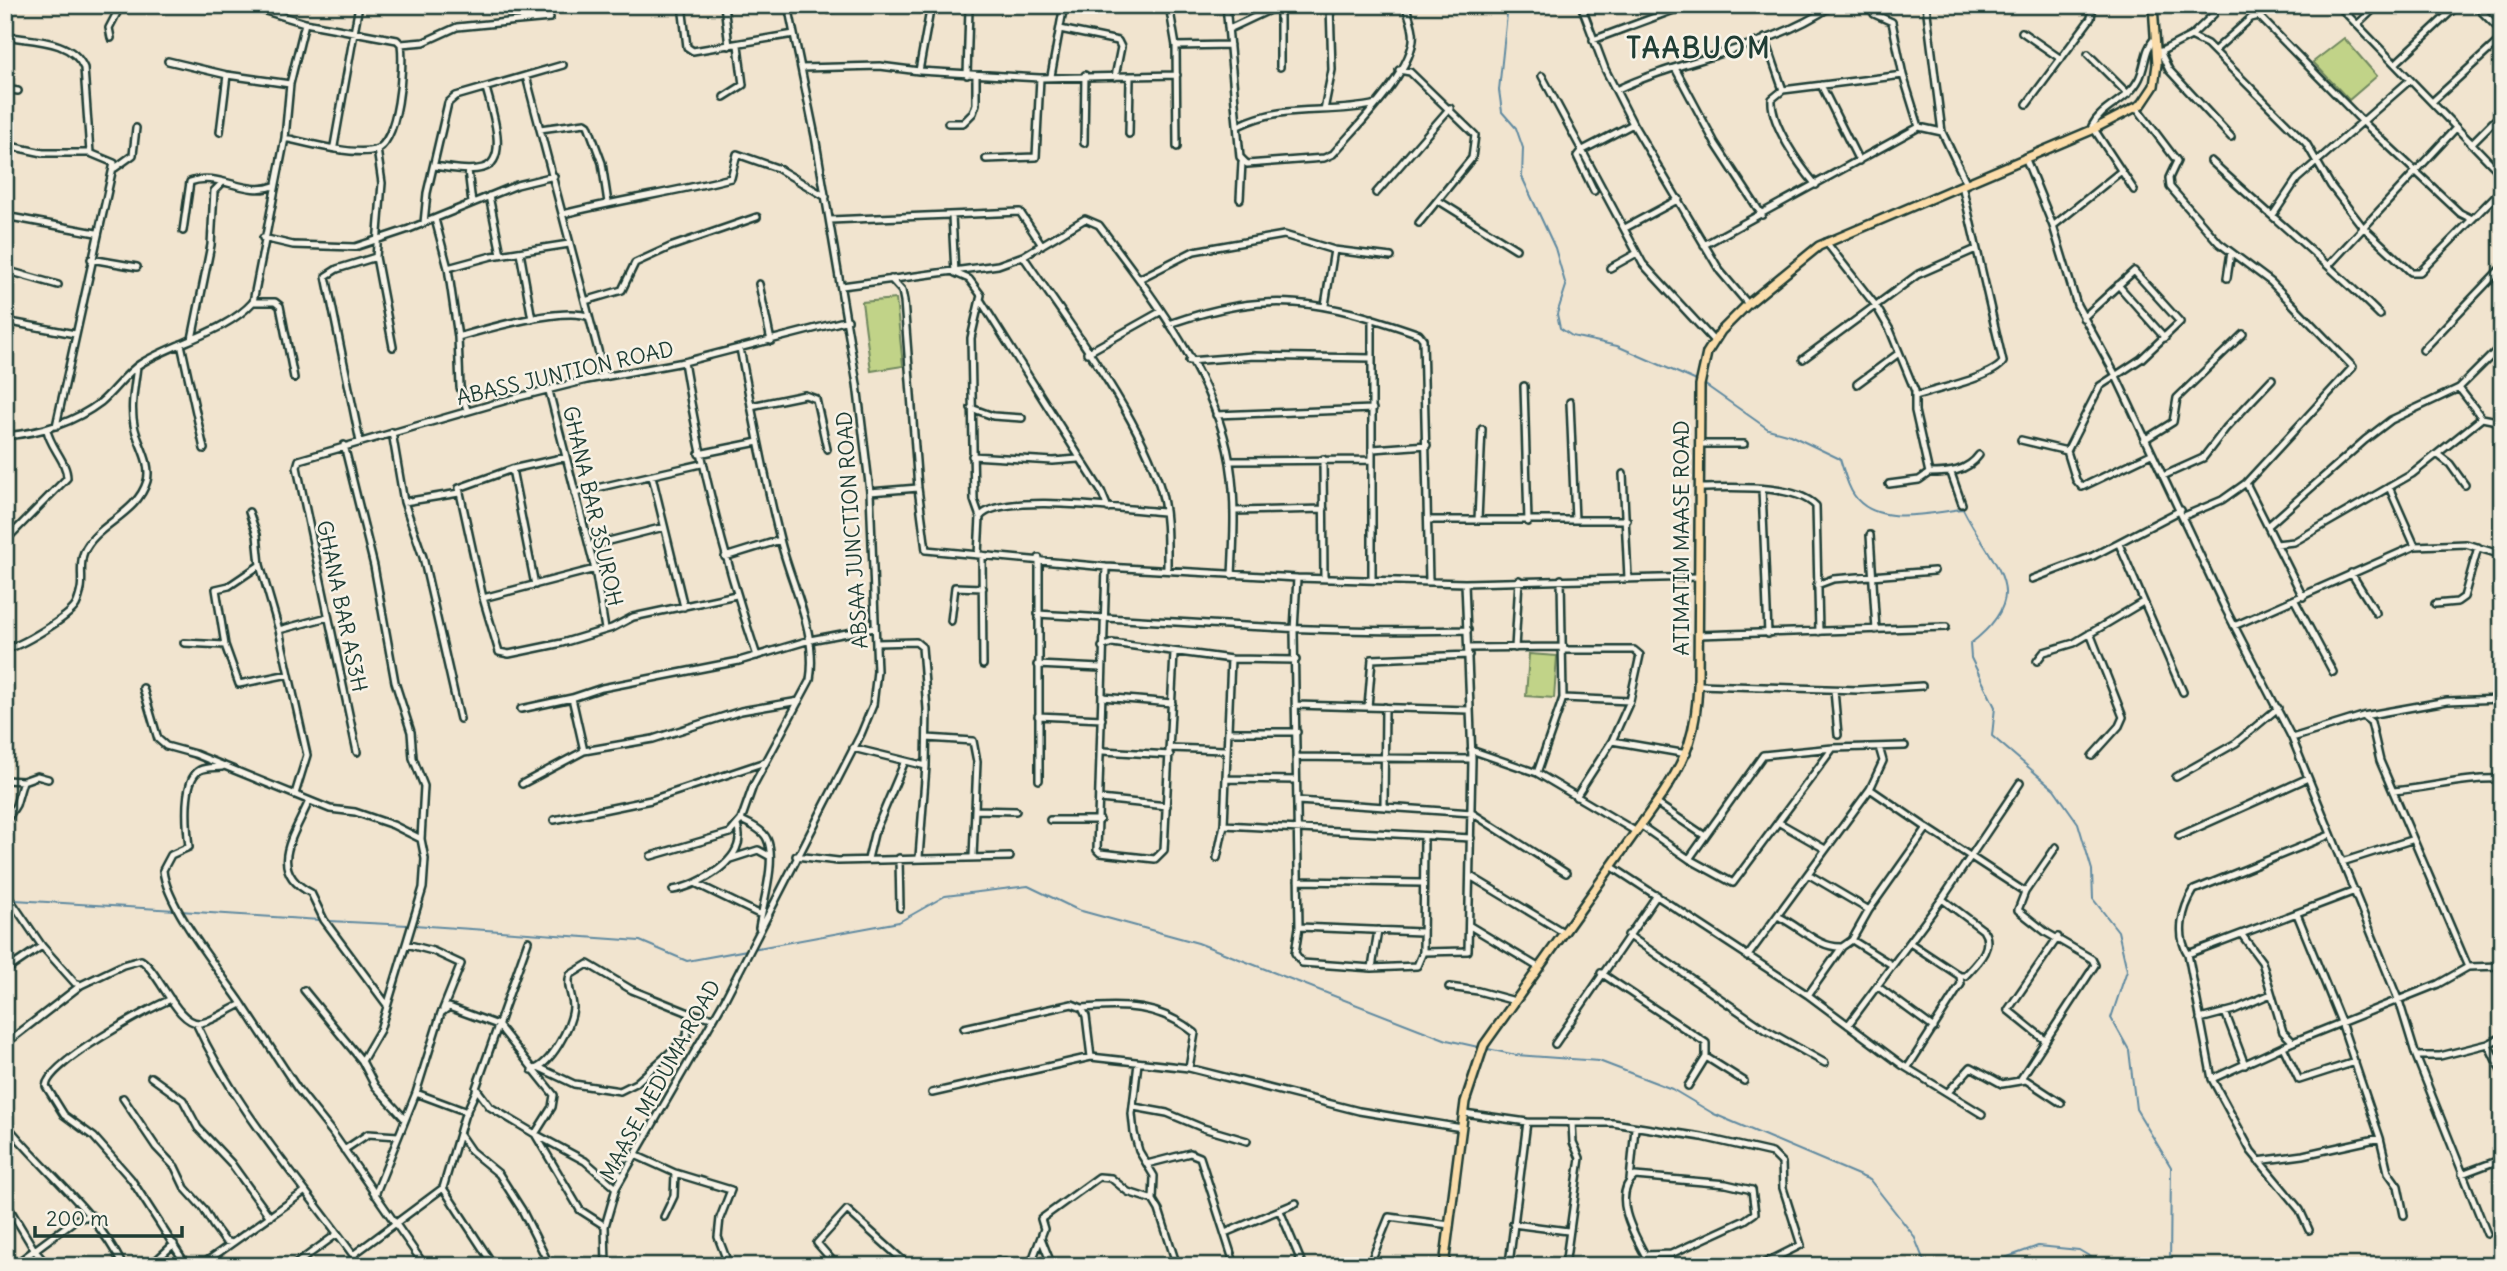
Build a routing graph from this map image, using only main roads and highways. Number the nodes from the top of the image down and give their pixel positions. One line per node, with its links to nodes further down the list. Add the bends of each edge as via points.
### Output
1 (2153, 5): 2 (main road, ATIMATIM MAASE ROAD, via 2158,53 2154,86 2137,108 1826,242 1748,304 1714,341 1700,385 1698,685 1687,754 1484,1045 1464,1113)
2 (1444, 1266)

